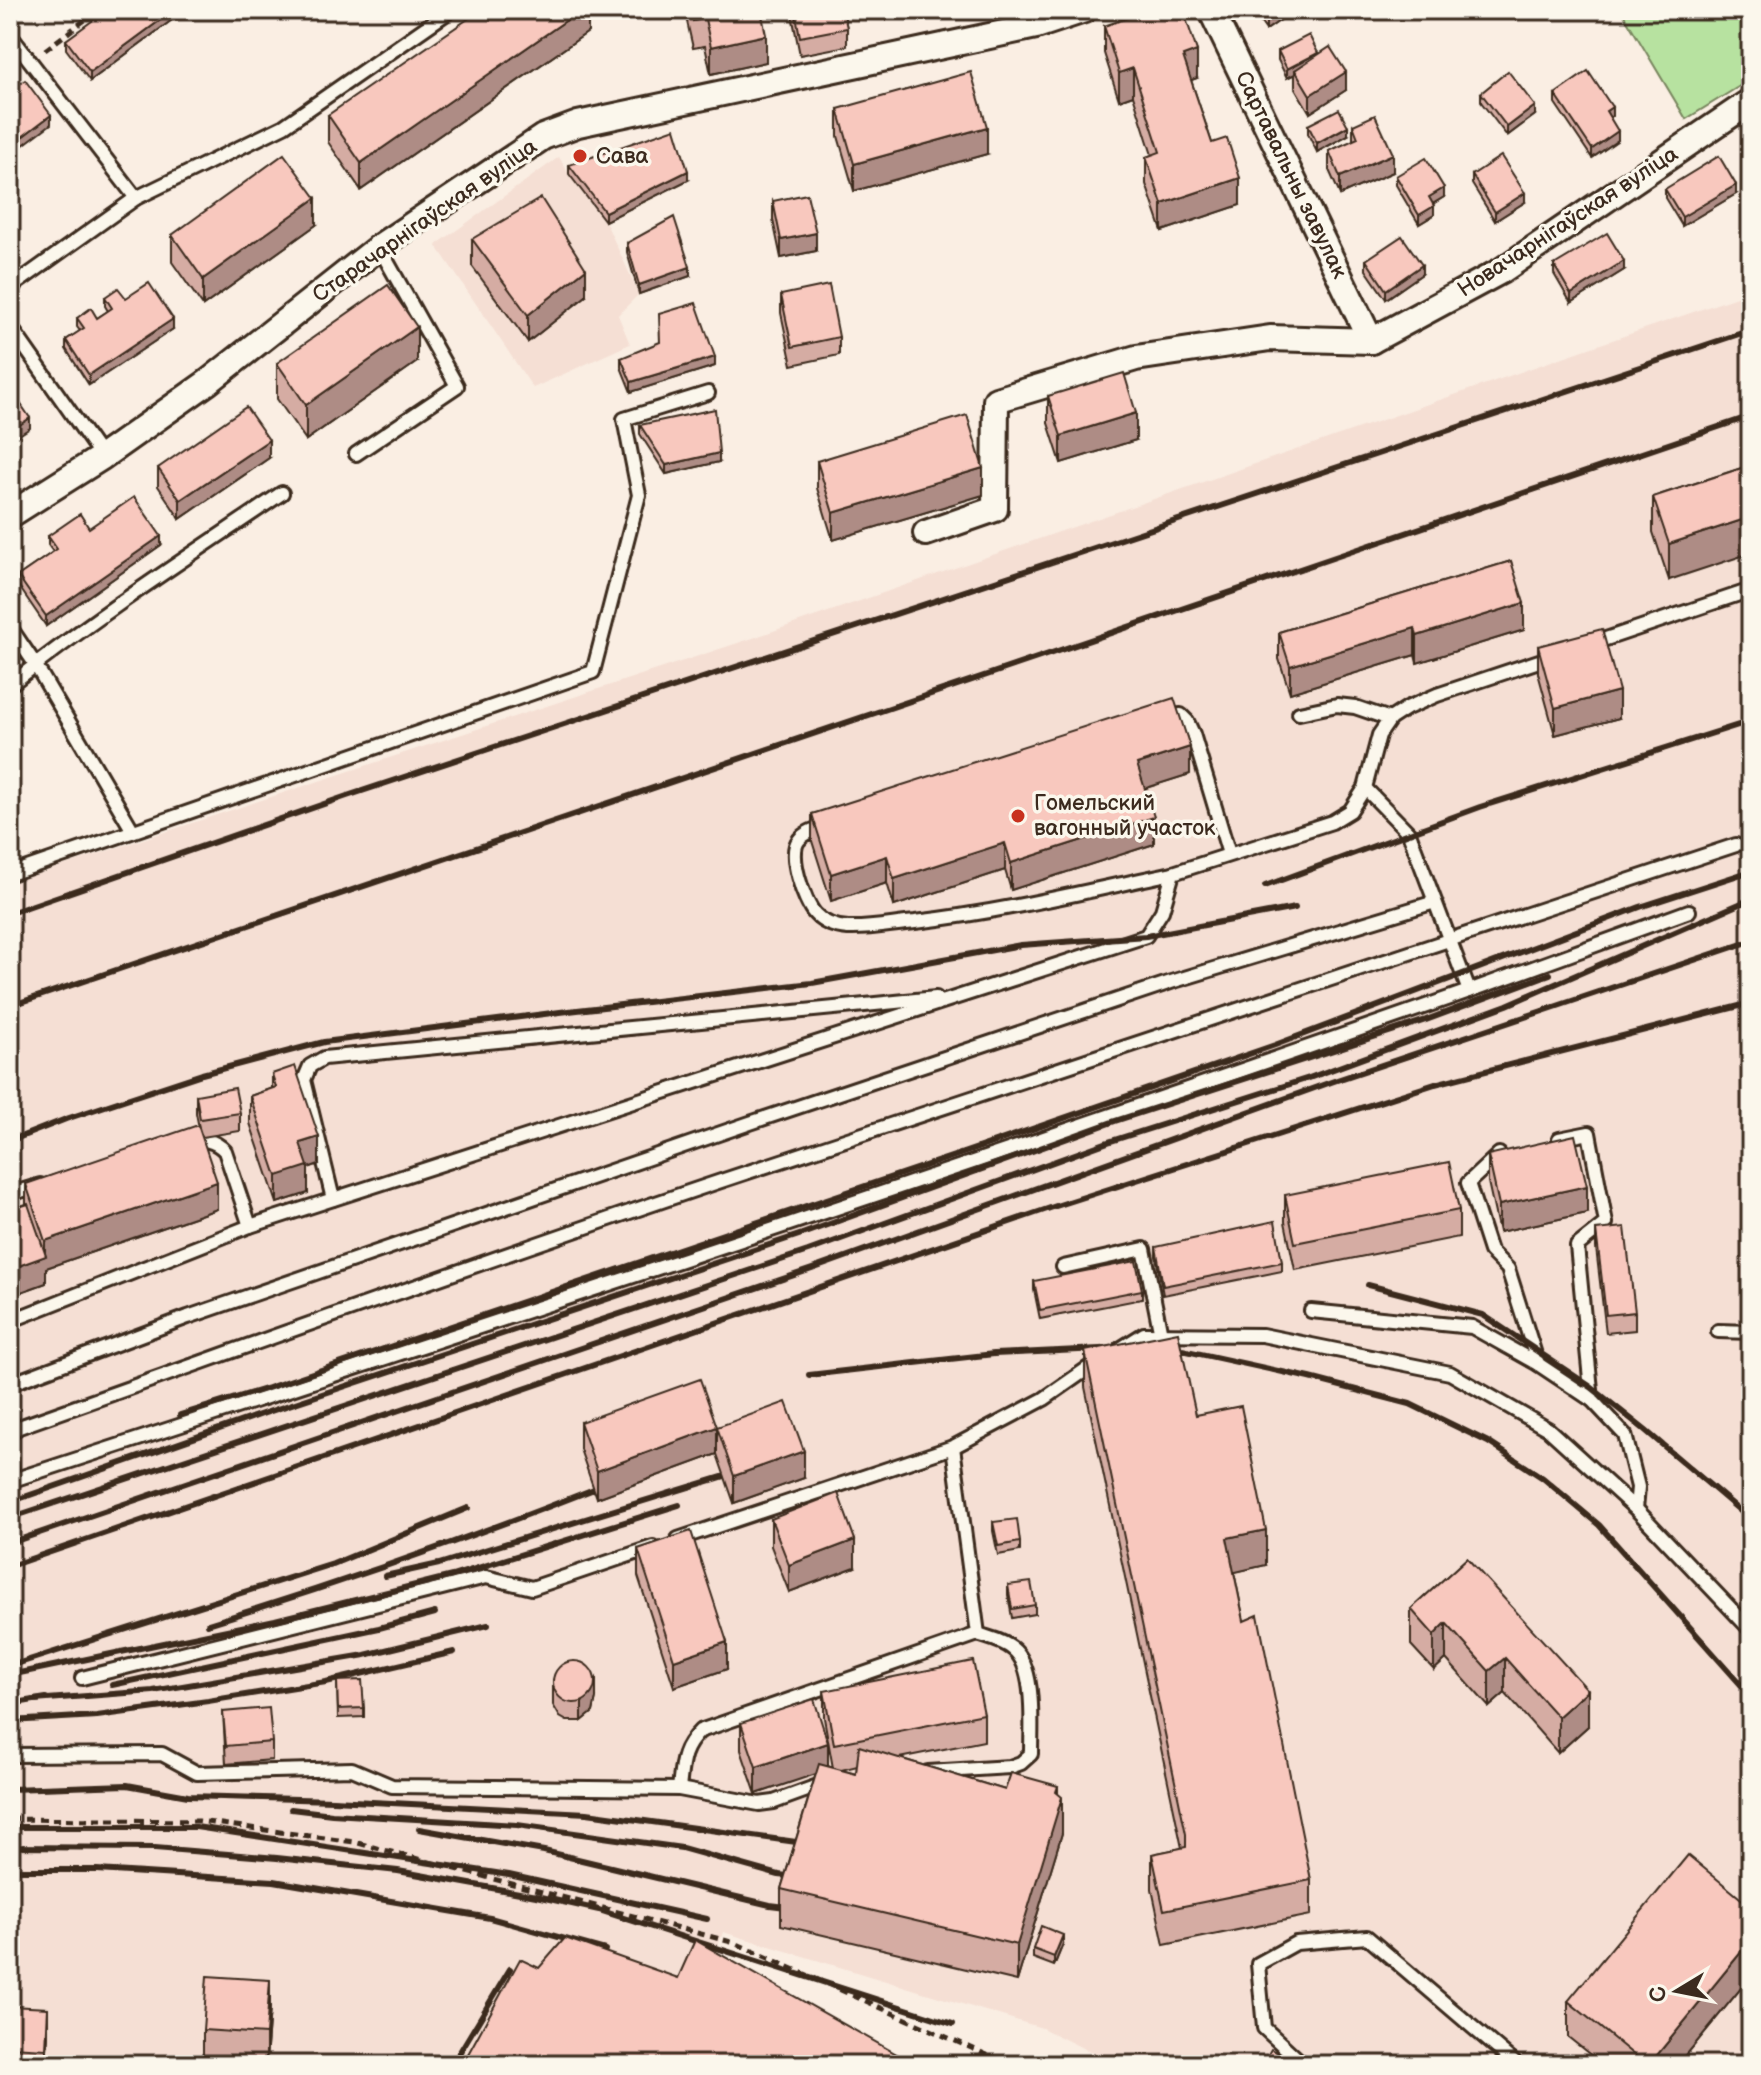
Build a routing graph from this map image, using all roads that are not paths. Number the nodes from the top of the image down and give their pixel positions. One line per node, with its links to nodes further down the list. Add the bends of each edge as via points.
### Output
1 (451, 10): 6 (lane, via 284,126)
2 (1084, 10): 7 (street, Старачарнігаўская вуліца, via 1036,26 578,124 543,137)
3 (1211, 10): 10 (street, Сартавальны завулак)
4 (10, 35): 6 (lane)
5 (1751, 101): 10 (street, Новачарнігаўская вуліца, via 1501,271)
6 (136, 198): 8 (lane)
7 (379, 247): 12 (lane, via 457,386); 13 (street, Старачарнігаўская вуліца, via 208,382)
8 (10, 288)
9 (10, 326): 13 (lane)
10 (1371, 341): 16 (street, via 1270,338 1136,358 996,400 995,509)
11 (708, 393): 28 (lane, via 624,419 639,495 593,672)
12 (356, 454)
13 (102, 457): 15 (street, Старачарнігаўская вуліца)
14 (282, 493): 21 (lane)
15 (10, 515)
16 (926, 533)
17 (1751, 590): 19 (lane)
18 (10, 627): 21 (lane)
19 (1572, 650)
20 (1557, 655): 25 (lane, via 1437,695)
21 (35, 664): 22 (lane); 28 (lane)
22 (10, 685)
23 (1299, 713): 25 (lane, via 1337,705)
24 (1160, 718): 30 (lane, via 1181,715 1187,721)
25 (1390, 719): 26 (lane, via 1379,735)
26 (1365, 788): 30 (lane, via 1350,811 1332,822); 33 (lane, via 1409,833)
27 (836, 823): 31 (lane, via 799,839 794,857 814,913 827,924 847,928 983,913)
28 (133, 831): 32 (lane)
29 (1736, 845): 35 (lane)
30 (1229, 854): 31 (lane)
31 (1173, 873): 37 (lane, via 1162,911 1146,936)
32 (10, 874)
33 (1435, 902): 35 (lane); 52 (lane, via 1171,982 780,1113 202,1312)
34 (1689, 911): 36 (lane)
35 (1450, 941): 36 (lane); 54 (lane, via 736,1176)
36 (1469, 991): 57 (lane)
37 (959, 996): 42 (lane); 42 (lane, via 324,1058 310,1066 304,1080)
38 (169, 1143): 44 (lane, via 218,1143)
39 (1545, 1143): 53 (lane, via 1589,1133 1606,1223 1577,1246)
40 (1515, 1149): 51 (lane, via 1500,1153 1468,1183 1490,1251 1508,1269)
41 (57, 1179): 43 (lane, via 14,1193)
42 (333, 1199): 44 (lane)
43 (10, 1205)
44 (250, 1226): 47 (lane)
45 (1063, 1267): 50 (lane, via 1144,1249)
46 (1311, 1311): 51 (lane, via 1472,1327)
47 (10, 1321)
48 (1718, 1331): 49 (lane)
49 (1751, 1332)
50 (1161, 1335): 55 (lane, via 1144,1334 1044,1399); 58 (lane, via 1262,1335 1450,1373 1548,1429)
51 (1538, 1364): 53 (lane)
52 (10, 1384)
53 (1592, 1400): 58 (lane, via 1625,1435 1638,1487)
54 (10, 1433)
55 (953, 1447): 60 (lane); 61 (lane, via 532,1588 486,1577)
56 (10, 1459): 57 (lane)
57 (12, 1481)
58 (1636, 1509): 59 (lane)
59 (1751, 1630)
60 (978, 1634): 63 (lane, via 1017,1652 1029,1673 1031,1754 1010,1767); 65 (lane, via 700,1731 683,1752)
61 (82, 1678)
62 (10, 1755): 65 (lane, via 162,1754 197,1773 352,1769 392,1786)
63 (915, 1772)
64 (840, 1779): 65 (lane, via 759,1804)
65 (679, 1789)
66 (1751, 2056): 69 (lane)
67 (1304, 2065): 68 (lane, via 1264,2028 1258,1964 1296,1943 1367,1937)
68 (1517, 2065)
69 (1743, 2065)

